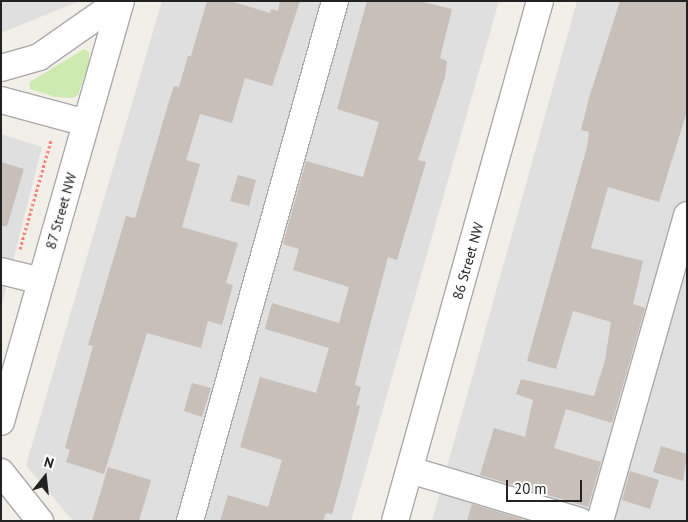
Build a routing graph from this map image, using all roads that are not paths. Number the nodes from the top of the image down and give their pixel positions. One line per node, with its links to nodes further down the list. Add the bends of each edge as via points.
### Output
1 (120, 1): 4 (street, 87 Street NW, via 39,57); 6 (street, 87 Street NW)
2 (335, 1): 13 (street)
3 (540, 1): 10 (street, 86 Street NW)
4 (1, 68)
5 (1, 100): 6 (street)
6 (86, 123): 8 (street, 87 Street NW)
7 (687, 215): 16 (street)
8 (21, 276): 9 (street, 87 Street NW)
9 (1, 422)
10 (410, 470): 14 (street, 86 Street NW); 15 (street)
11 (1, 472): 12 (street)
12 (40, 521)
13 (190, 521)
14 (395, 521)
15 (580, 521)
16 (600, 521)

